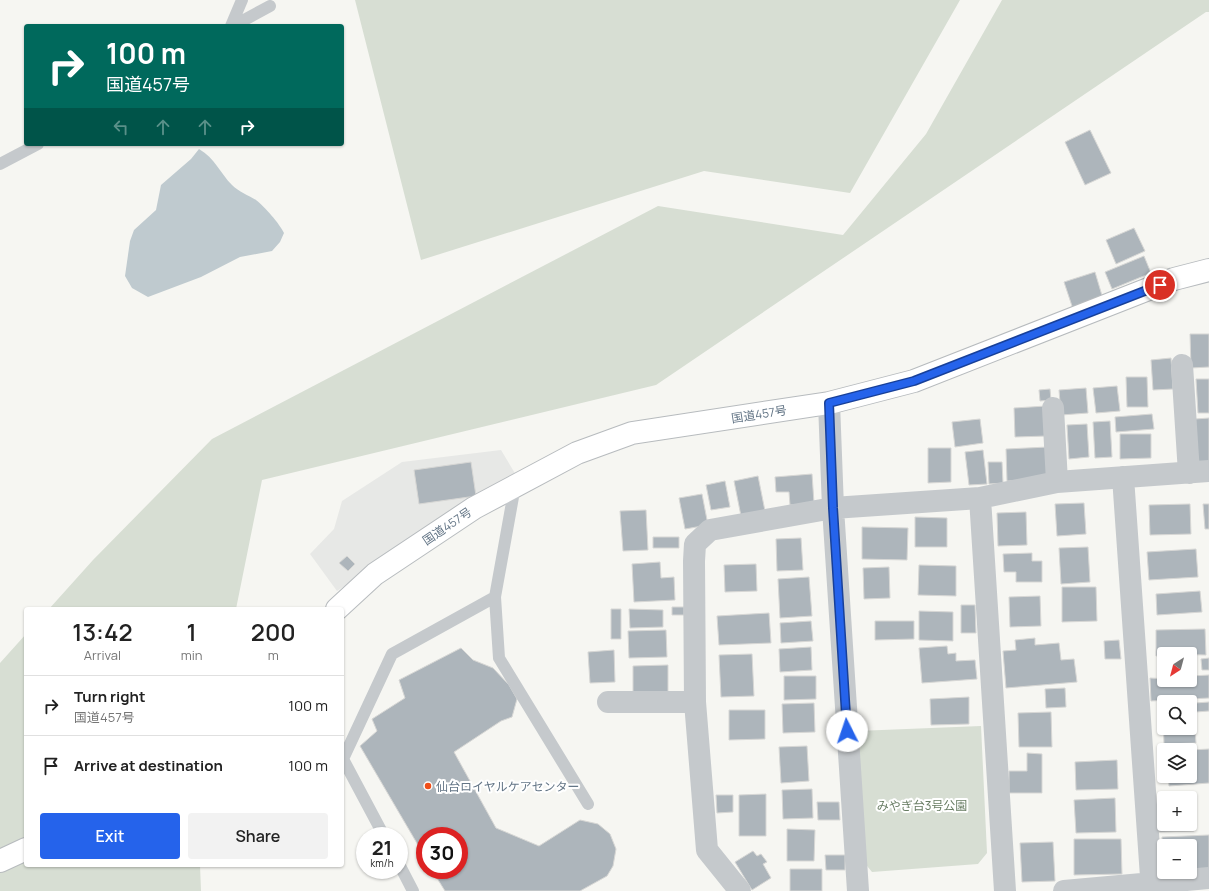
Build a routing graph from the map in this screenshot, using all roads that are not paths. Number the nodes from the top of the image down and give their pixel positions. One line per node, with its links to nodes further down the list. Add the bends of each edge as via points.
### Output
1 (242, 0): 3 (lane)
2 (270, 6): 4 (lane)
3 (233, 24)
4 (236, 24)
5 (34, 146): 6 (lane)
6 (0, 164)
7 (1209, 270): 9 (highway, 国道457号, via 1174,279 914,381)
8 (1182, 365): 11 (street)
9 (829, 403): 14 (highway, 国道457号, via 632,433 577,453); 16 (street)
10 (1053, 408): 13 (street)
11 (1199, 472): 12 (street)
12 (1123, 477): 13 (street); 29 (street)
13 (1058, 482): 15 (street)
14 (515, 486): 17 (lane); 18 (highway, 国道457号, via 474,508 375,574)
15 (980, 498): 16 (street); 33 (street)
16 (833, 508): 20 (street, via 710,530 695,544); 32 (street)
17 (495, 597): 21 (lane, via 392,654); 23 (lane, via 499,658)
18 (339, 607)
19 (608, 702): 20 (street)
20 (695, 702): 31 (street, via 707,850)
21 (344, 757)
22 (344, 761): 24 (lane)
23 (588, 804)
24 (379, 827)
25 (24, 850): 26 (highway)
26 (0, 861)
27 (1209, 878): 29 (street)
28 (407, 879): 30 (lane)
29 (1152, 886): 34 (street)
30 (413, 891)
31 (740, 891)
32 (858, 891)
33 (1004, 891)
34 (1064, 891)

